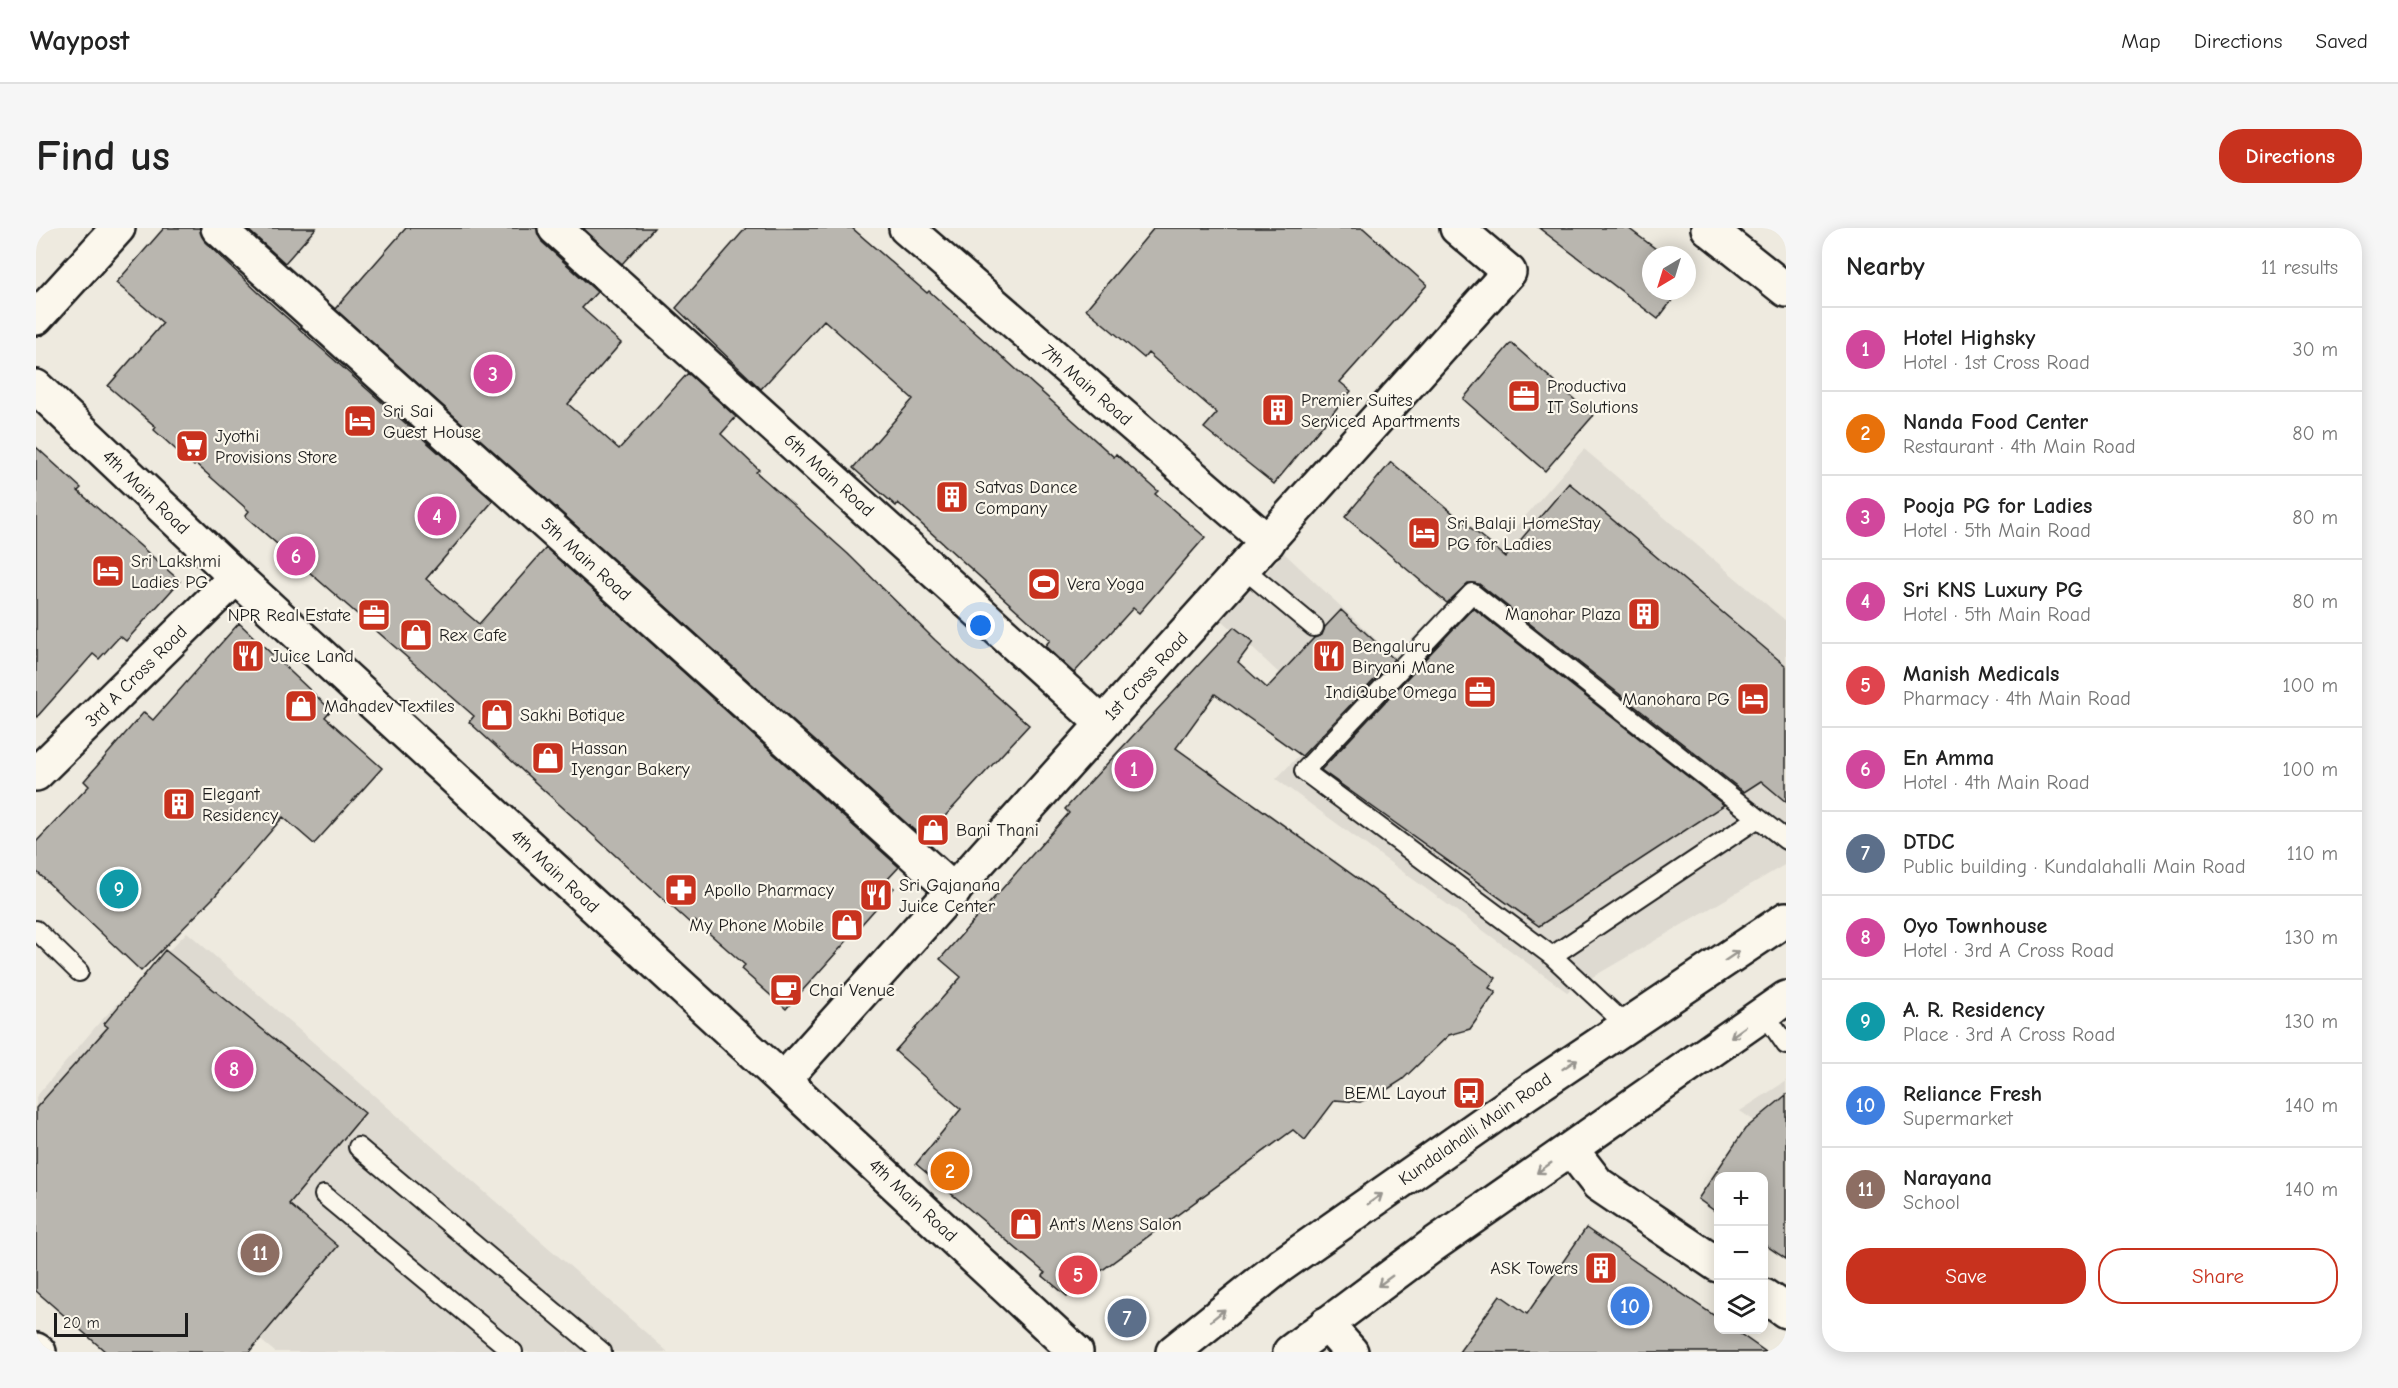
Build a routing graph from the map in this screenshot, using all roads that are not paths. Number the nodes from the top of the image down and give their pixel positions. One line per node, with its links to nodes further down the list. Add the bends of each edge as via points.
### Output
1 (118, 228): 8 (street)
2 (218, 228): 18 (street, 5th Main Road)
3 (555, 228): 14 (street, 6th Main Road)
4 (906, 228): 10 (street, 7th Main Road)
5 (1457, 228): 10 (street, 1st Cross Road, via 1509,272)
6 (1708, 228): 7 (street)
7 (1786, 290)
8 (36, 318)
9 (36, 387): 12 (street, 4th Main Road)
10 (1268, 542): 11 (street, 1st Cross Road)
11 (1244, 568): 13 (lane); 14 (street, 1st Cross Road)
12 (236, 577): 15 (street, 3rd A Cross Road); 26 (street, 4th Main Road)
13 (1314, 627)
14 (1102, 723): 18 (street, 1st Cross Road)
15 (36, 774)
16 (1758, 818): 17 (lane); 21 (lane); 21 (lane, via 1472,593 1304,771)
17 (1786, 840)
18 (954, 891): 26 (street, 1st Cross Road)
19 (1786, 919): 24 (street, Kundalahalli Main Road, one-way to 19)
20 (36, 930): 22 (lane)
21 (1552, 956): 24 (lane)
22 (79, 972)
23 (1775, 1006): 25 (lane); 28 (street, one-way to 28)
24 (1627, 1026): 37 (street, Kundalahalli Main Road, one-way to 24, via 1280,1266)
25 (1786, 1045)
26 (783, 1080): 36 (street, 4th Main Road)
27 (358, 1147): 35 (lane)
28 (1571, 1149): 30 (street, via 1598,1184); 33 (street, one-way to 33)
29 (324, 1195): 34 (lane)
30 (1714, 1262)
31 (1768, 1299): 32 (street)
32 (1786, 1311)
33 (1326, 1324): 38 (street); 39 (street)
34 (513, 1352)
35 (602, 1352)
36 (1076, 1352)
37 (1173, 1352)
38 (1290, 1352)
39 (1351, 1352)

